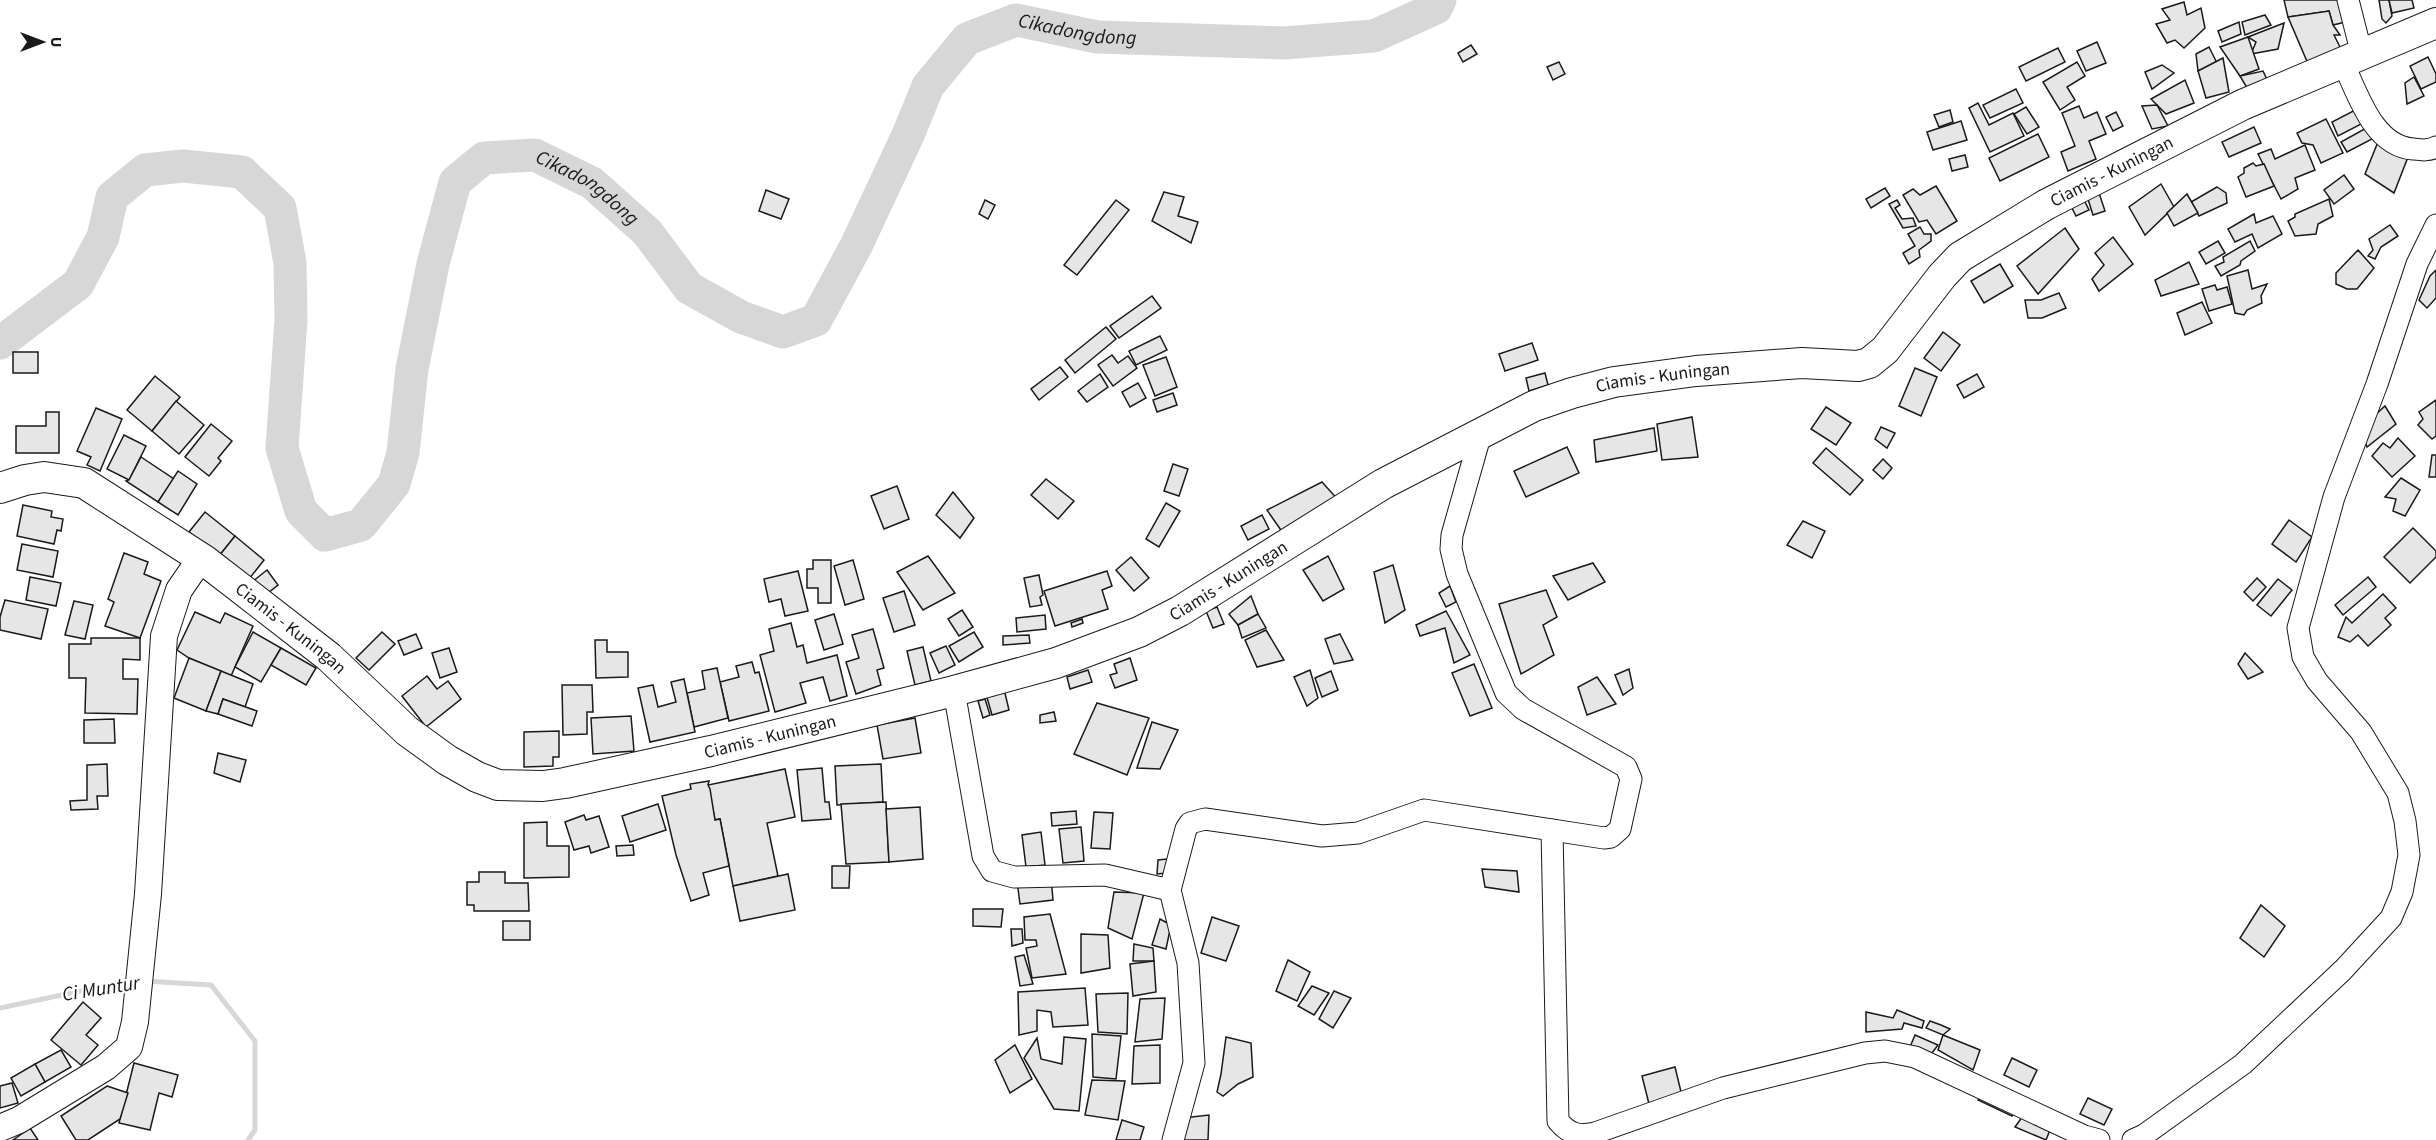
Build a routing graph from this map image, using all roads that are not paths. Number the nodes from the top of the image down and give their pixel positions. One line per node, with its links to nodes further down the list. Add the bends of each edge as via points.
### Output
1 (2348, 0): 3 (street)
2 (2436, 23): 3 (highway, Ciamis - Kuningan)
3 (2352, 59): 4 (street, via 2374,126 2401,148); 6 (highway, Ciamis - Kuningan, via 2242,105 2047,204 1960,256 1885,350 1869,363 1778,364 1614,382 1534,406)
4 (2436, 147)
5 (2436, 225): 15 (street, via 2417,264 2378,384 2334,497 2298,628 2303,657 2312,673 2361,732 2398,793 2409,855 2402,892 2391,918 2343,970 2243,1064)
6 (1481, 433): 9 (highway, Ciamis - Kuningan, via 1383,484 1180,611 1139,632 1056,663); 10 (street, via 1450,549 1506,693 1523,709 1621,764 1630,773 1617,833 1604,838)
7 (0, 488): 8 (highway, Ciamis - Kuningan, via 44,477 84,483)
8 (204, 560): 9 (highway, Ciamis - Kuningan, via 329,657 407,731 447,760 498,786 565,783); 12 (main road, via 179,590 164,636 148,894 129,1047 106,1067)
9 (954, 691): 11 (street, via 982,856 992,871 1014,877 1105,875)
10 (1552, 830): 11 (street, via 1424,810 1358,833 1322,836 1197,820 1186,829); 14 (street, via 1558,1121 1566,1130 1576,1135 1595,1133 1723,1088 1885,1051 1915,1057)
11 (1170, 890): 13 (street, via 1188,963 1194,1054)
12 (0, 1128)
13 (1173, 1140)
14 (2099, 1140)
15 (2133, 1140)

